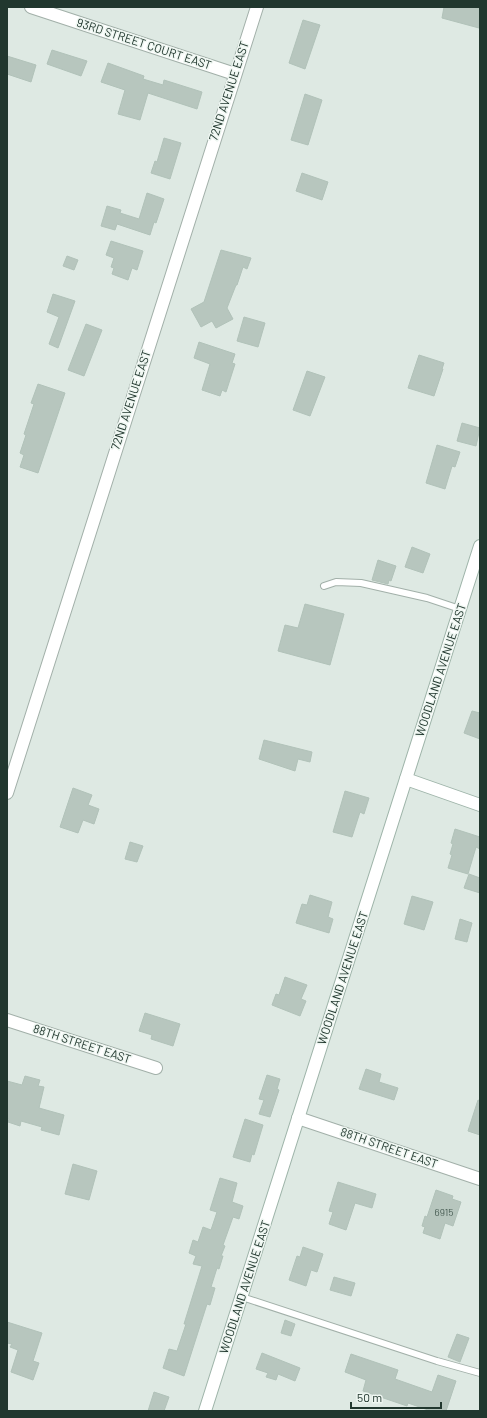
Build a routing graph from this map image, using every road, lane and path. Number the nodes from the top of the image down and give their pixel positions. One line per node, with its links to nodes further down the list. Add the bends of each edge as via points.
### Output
1 (31, 7): 3 (street, 93RD STREET COURT EAST)
2 (256, 7): 3 (street, 72ND AVENUE EAST)
3 (234, 74): 8 (street, 72ND AVENUE EAST)
4 (480, 546): 6 (street, WOODLAND AVENUE EAST)
5 (324, 586): 6 (lane, via 336,582 362,583 427,598)
6 (460, 609): 7 (street, WOODLAND AVENUE EAST)
7 (406, 779): 9 (street); 12 (street, WOODLAND AVENUE EAST)
8 (7, 793)
9 (480, 805)
10 (7, 1020): 11 (street, 88TH STREET EAST)
11 (156, 1068)
12 (298, 1118): 13 (street, 88TH STREET EAST); 14 (street, WOODLAND AVENUE EAST)
13 (480, 1179)
14 (242, 1297): 15 (lane); 16 (street, WOODLAND AVENUE EAST)
15 (480, 1373)
16 (205, 1411)

